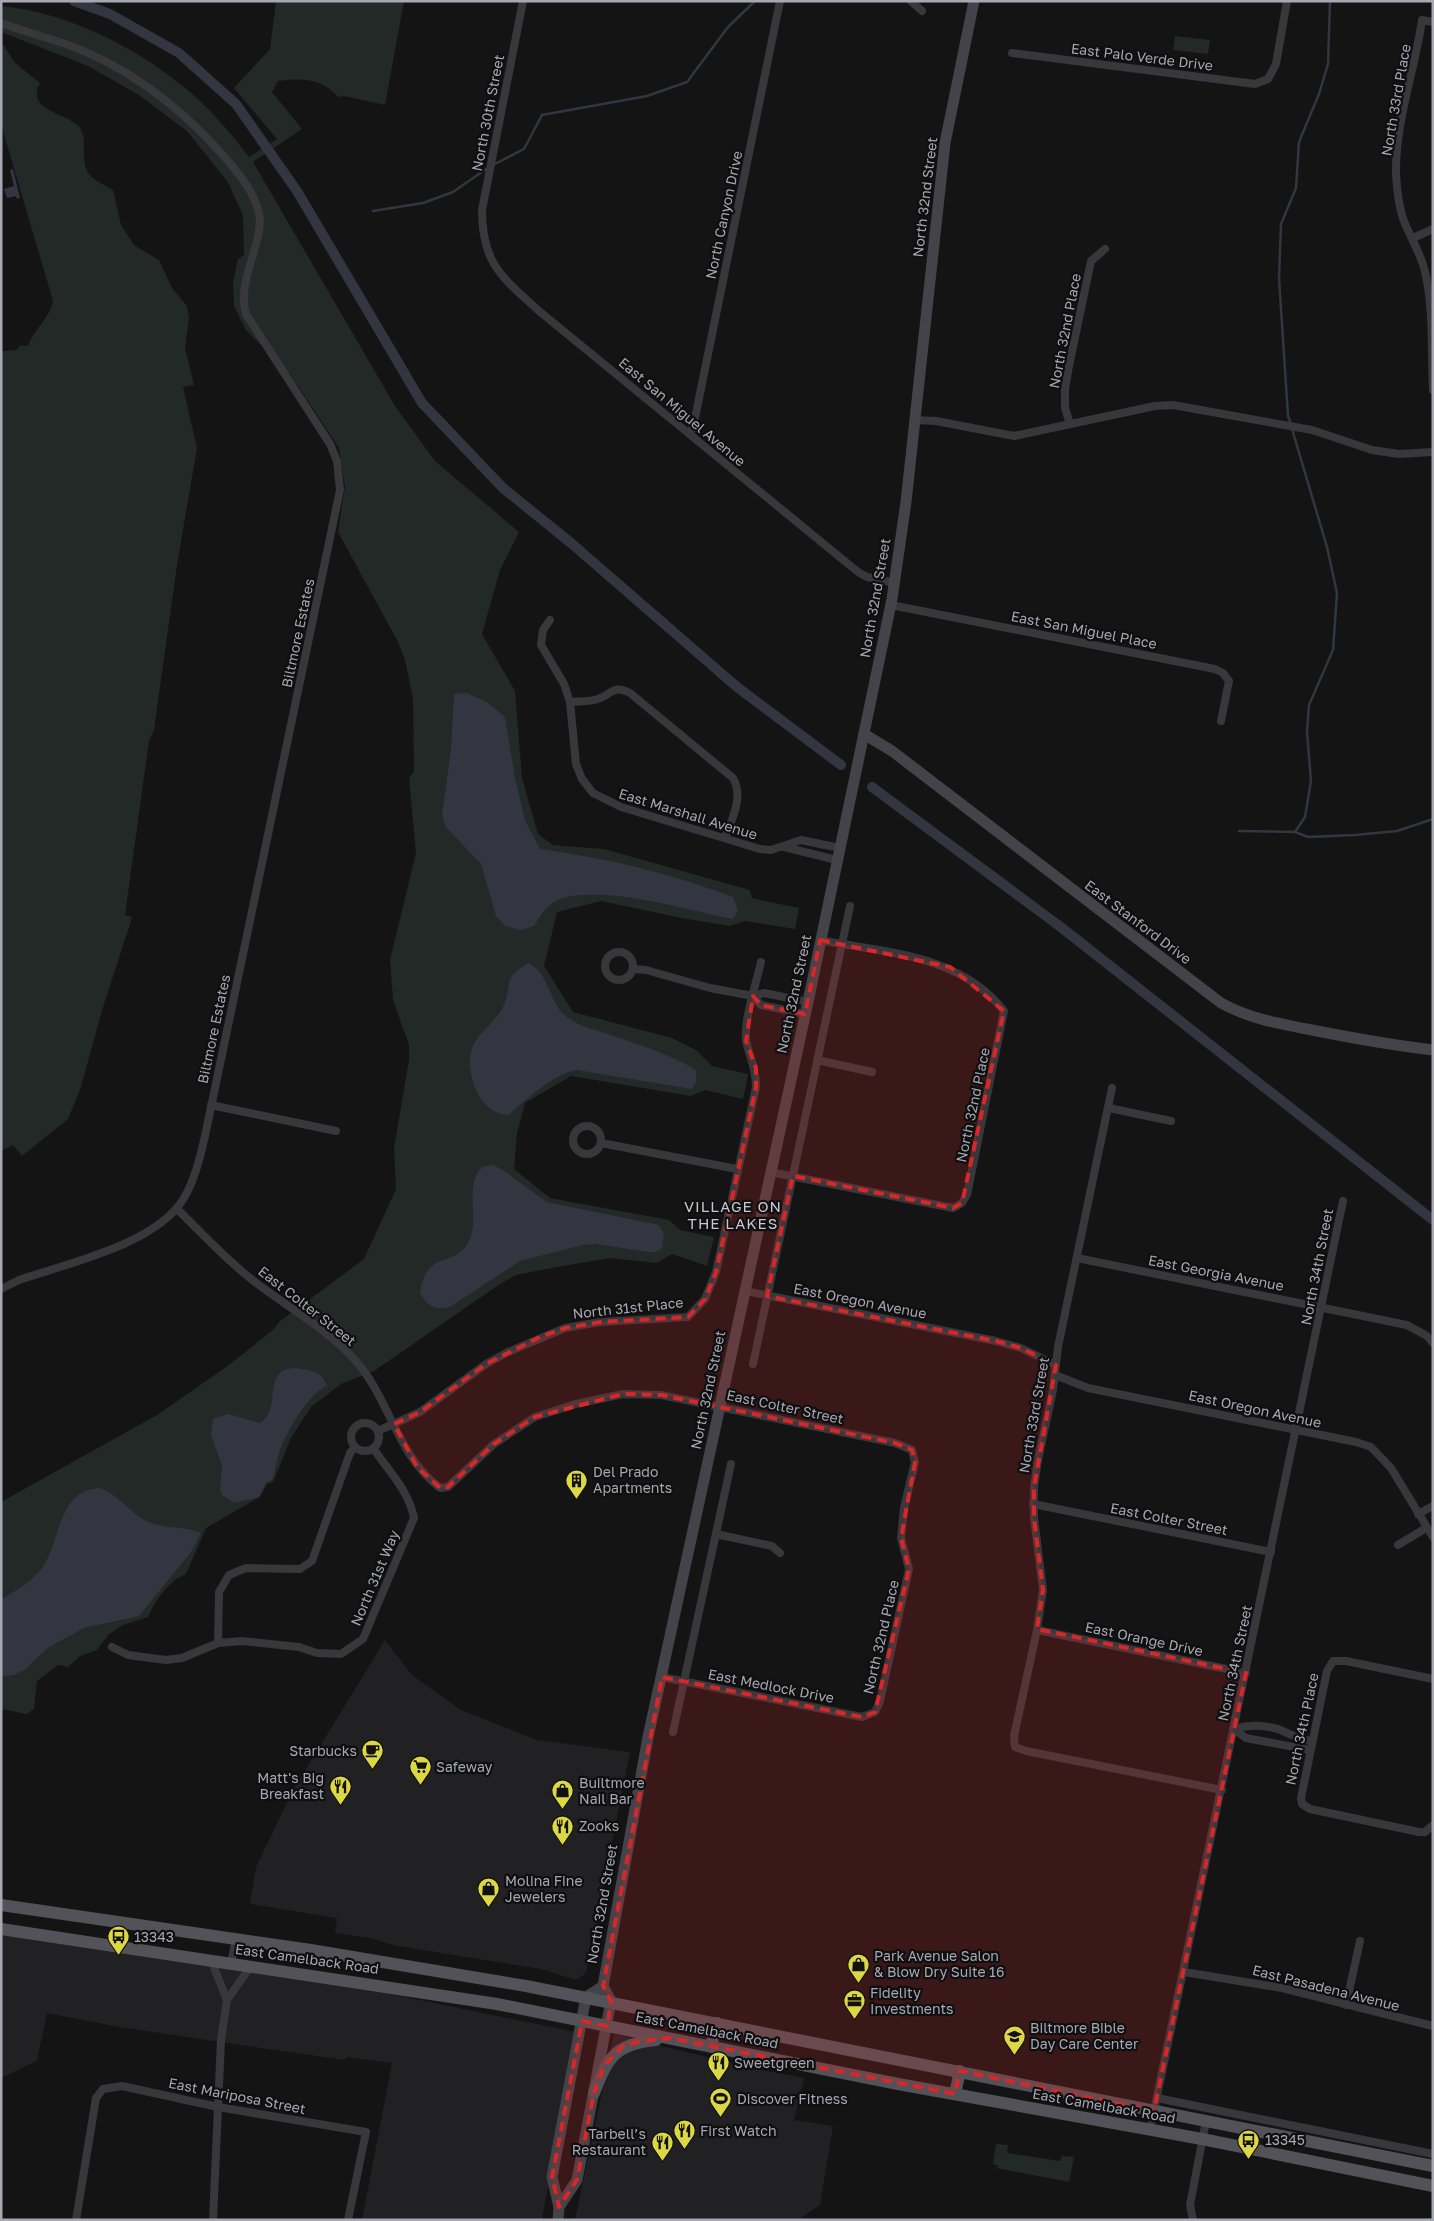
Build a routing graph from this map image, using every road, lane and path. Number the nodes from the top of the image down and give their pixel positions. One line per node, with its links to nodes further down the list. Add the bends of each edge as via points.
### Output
1 (523, 1): 10 (street, North 30th Street, via 482,210)
2 (780, 1): 17 (street, North Canyon Drive)
3 (911, 1): 6 (street)
4 (974, 1): 15 (main road, North 32nd Street, via 946,143)
5 (1287, 1): 9 (street, East Palo Verde Drive, via 1276,64 1268,79 1255,84)
6 (922, 11)
7 (1433, 22): 12 (street, North 33rd Place, via 1422,20 1397,148 1398,199)
8 (1, 23): 43 (street, Biltmore Estates, via 82,51 138,81 194,124 235,170 252,195 260,216 244,292 246,314 324,432 337,461 339,495)
9 (1012, 53)
10 (482, 229): 17 (street, East San Miguel Avenue, via 486,252 502,277)
11 (1433, 229): 12 (street)
12 (1413, 238): 14 (street, North 33rd Place, via 1428,285)
13 (1105, 249): 16 (street, North 32nd Place, via 1091,260 1072,349 1065,389 1065,408)
14 (1433, 390)
15 (914, 420): 16 (street, via 1014,436); 19 (main road, North 32nd Street)
16 (1070, 424): 18 (street, via 1173,405 1324,433 1372,450 1400,454)
17 (690, 434): 19 (street, East San Miguel Avenue, via 858,572)
18 (1433, 452)
19 (895, 583): 20 (main road, North 32nd Street)
20 (891, 605): 23 (street, East San Miguel Place, via 1215,669 1224,673 1229,681); 24 (main road, North 32nd Street)
21 (550, 620): 22 (street, East Marshall Avenue, via 543,630 541,645 564,684)
22 (570, 702): 25 (street, East Marshall Avenue, via 576,764 593,793 621,807); 25 (street, via 599,699 612,690 622,689 733,778 739,787 739,796)
23 (1221, 721)
24 (864, 734): 27 (main road, North 32nd Street); 39 (main road, East Stanford Drive, via 892,751 1221,1003 1267,1021)
25 (725, 838): 26 (street, East Marshall Avenue, via 760,849)
26 (784, 847): 27 (street, East Marshall Avenue, via 801,840); 28 (street, East Marshall Avenue)
27 (840, 848): 28 (main road, North 32nd Street)
28 (837, 860): 30 (main road, North 32nd Street)
29 (850, 906): 31 (street)
30 (820, 940): 31 (street); 36 (main road, North 32nd Street)
31 (842, 944): 40 (street); 50 (street, North 32nd Place, via 920,958 950,967 987,993 1004,1011 967,1195 953,1208)
32 (761, 962): 35 (street, North 31st Place)
33 (633, 969): 35 (street)
34 (775, 995): 35 (street); 36 (street); 37 (street)
35 (753, 996): 37 (street, via 761,1005); 48 (street, North 31st Place, via 746,1041 756,1068 756,1087)
36 (808, 1002): 38 (main road, North 32nd Street)
37 (772, 1007): 38 (street)
38 (805, 1014): 49 (main road, North 32nd Street)
39 (1433, 1050)
40 (817, 1060): 41 (street); 50 (street)
41 (872, 1072)
42 (1112, 1088): 44 (street, North 33rd Street)
43 (211, 1105): 46 (street); 52 (street, Biltmore Estates, via 198,1167)
44 (1109, 1108): 45 (street); 53 (street, North 33rd Street)
45 (1171, 1121)
46 (336, 1131)
47 (600, 1143): 48 (street)
48 (738, 1169): 63 (street, North 31st Place, via 716,1272 705,1299 688,1317 600,1322 565,1328 486,1364 420,1412)
49 (770, 1172): 50 (street); 55 (main road, North 32nd Street)
50 (793, 1176): 56 (street)
51 (1343, 1201): 57 (street, North 34th Street)
52 (177, 1209): 54 (street, Biltmore Estates, via 141,1237); 63 (street, East Colter Street, via 252,1280 354,1358 377,1390)
53 (1077, 1258): 57 (street, East Georgia Avenue); 60 (street, North 33rd Street)
54 (1, 1289)
55 (745, 1291): 56 (street, East Oregon Avenue); 62 (main road, North 32nd Street)
56 (767, 1296): 59 (street); 60 (street, East Oregon Avenue, via 996,1341 1021,1348)
57 (1322, 1307): 58 (street, East Georgia Avenue, via 1407,1325); 64 (street, North 34th Street)
58 (1433, 1343)
59 (753, 1364)
60 (1056, 1365): 61 (street, North 33rd Street)
61 (1055, 1375): 64 (street, East Oregon Avenue, via 1088,1388); 70 (street, North 33rd Street)
62 (720, 1407): 63 (street, East Colter Street, via 661,1395 623,1394 557,1409 536,1417 494,1444 448,1487 440,1488 417,1467); 68 (street, East Colter Street, via 895,1442); 83 (main road, North 32nd Street)
63 (394, 1424): 65 (street, North 31st Place)
64 (1297, 1430): 72 (street, East Oregon Avenue, via 1371,1447 1391,1468); 77 (street, North 34th Street)
65 (378, 1431): 66 (street, via 369,1424 356,1426 351,1436); 67 (street)
66 (355, 1447): 67 (street, via 365,1451); 80 (street, via 350,1453 312,1561 300,1569 246,1568 229,1575 219,1592)
67 (373, 1448): 80 (street, North 31st Way, via 405,1491 414,1518 363,1639 341,1654 242,1641)
68 (912, 1450): 86 (street, North 32nd Place, via 915,1462 900,1538 909,1569)
69 (731, 1464): 74 (street)
70 (1033, 1504): 77 (street, East Colter Street); 79 (street, North 33rd Street, via 1043,1590)
71 (1433, 1506): 72 (street)
72 (1418, 1514): 73 (street, East Oregon Avenue)
73 (1426, 1528): 75 (street, East Oregon Avenue); 76 (street)
74 (716, 1534): 78 (street, via 772,1546); 85 (street)
75 (1433, 1537)
76 (1398, 1545)
77 (1270, 1552): 82 (street, North 34th Street)
78 (780, 1553)
79 (1037, 1630): 82 (street, East Orange Drive); 93 (street, North 33rd Street, via 1014,1736 1015,1747)
80 (218, 1643): 81 (street, via 182,1658 166,1660 128,1655)
81 (112, 1646)
82 (1246, 1673): 88 (street, North 34th Street)
83 (662, 1677): 85 (street, East Medlock Drive); 106 (main road, North 32nd Street)
84 (1433, 1678): 90 (street, North 34th Place, via 1333,1661 1327,1671)
85 (684, 1682): 86 (street, East Medlock Drive, via 862,1717); 89 (street)
86 (875, 1712)
87 (1271, 1728): 88 (street, via 1246,1726); 90 (street, via 1300,1740); 91 (street)
88 (1234, 1729): 91 (street, via 1246,1738); 93 (street, North 34th Street)
89 (674, 1732)
90 (1312, 1741): 92 (street, North 34th Place)
91 (1268, 1742): 92 (street)
92 (1310, 1750): 94 (street, North 34th Place, via 1301,1792 1302,1804 1310,1809 1419,1832)
93 (1222, 1790): 105 (street, North 34th Street)
94 (1432, 1827)
95 (1, 1905): 96 (main road, East Camelback Road)
96 (70, 1915): 98 (main road); 99 (main road, East Camelback Road)
97 (1, 1929): 98 (main road, East Camelback Road)
98 (67, 1938): 101 (main road, East Camelback Road)
99 (236, 1939): 102 (street); 104 (main road, East Camelback Road)
100 (1360, 1941): 111 (street)
101 (211, 1960): 102 (main road, East Camelback Road); 109 (street)
102 (231, 1963): 103 (main road, East Camelback Road)
103 (251, 1966): 107 (main road, East Camelback Road); 109 (street)
104 (414, 1966): 107 (main road); 108 (main road, East Camelback Road)
105 (1184, 1972): 111 (street, East Pasadena Avenue, via 1257,1982); 121 (street, North 34th Street)
106 (603, 1986): 108 (main road); 110 (main road)
107 (411, 1990): 112 (main road, East Camelback Road)
108 (586, 1997): 110 (main road, East Camelback Road); 112 (main road)
109 (227, 2000): 122 (street, via 221,2040)
110 (612, 2002): 113 (main road, East Camelback Road); 114 (main road)
111 (1346, 2005): 115 (street, East Pasadena Avenue)
112 (582, 2021): 114 (main road, East Camelback Road); 129 (main road, via 552,2176)
113 (716, 2023): 117 (main road); 118 (main road, East Camelback Road)
114 (607, 2026): 116 (main road, East Camelback Road); 119 (main road)
115 (1433, 2026)
116 (669, 2038): 117 (main road, East Camelback Road); 119 (main road, via 622,2047 607,2062)
117 (711, 2046): 120 (main road, East Camelback Road)
118 (960, 2071): 120 (main road); 123 (main road, East Camelback Road)
119 (594, 2093): 129 (main road, via 577,2180)
120 (955, 2094): 125 (main road, East Camelback Road)
121 (1157, 2098): 123 (street, North 34th Street); 127 (street, East Camelback Road)
122 (218, 2107): 130 (street, East Mariposa Street, via 122,2086 103,2089 93,2107); 131 (street); 132 (street, East Mariposa Street, via 366,2132)
123 (1154, 2111): 124 (main road, East Camelback Road); 125 (street, North 34th Street)
124 (1206, 2121): 126 (street); 127 (main road, East Camelback Road)
125 (1150, 2130): 126 (main road, East Camelback Road)
126 (1202, 2139): 128 (main road, East Camelback Road); 134 (street, via 1190,2205)
127 (1432, 2160): 128 (main road)
128 (1430, 2185)
129 (560, 2207): 133 (main road)
130 (76, 2220)
131 (213, 2220)
132 (348, 2220)
133 (558, 2220)
134 (1193, 2220)

